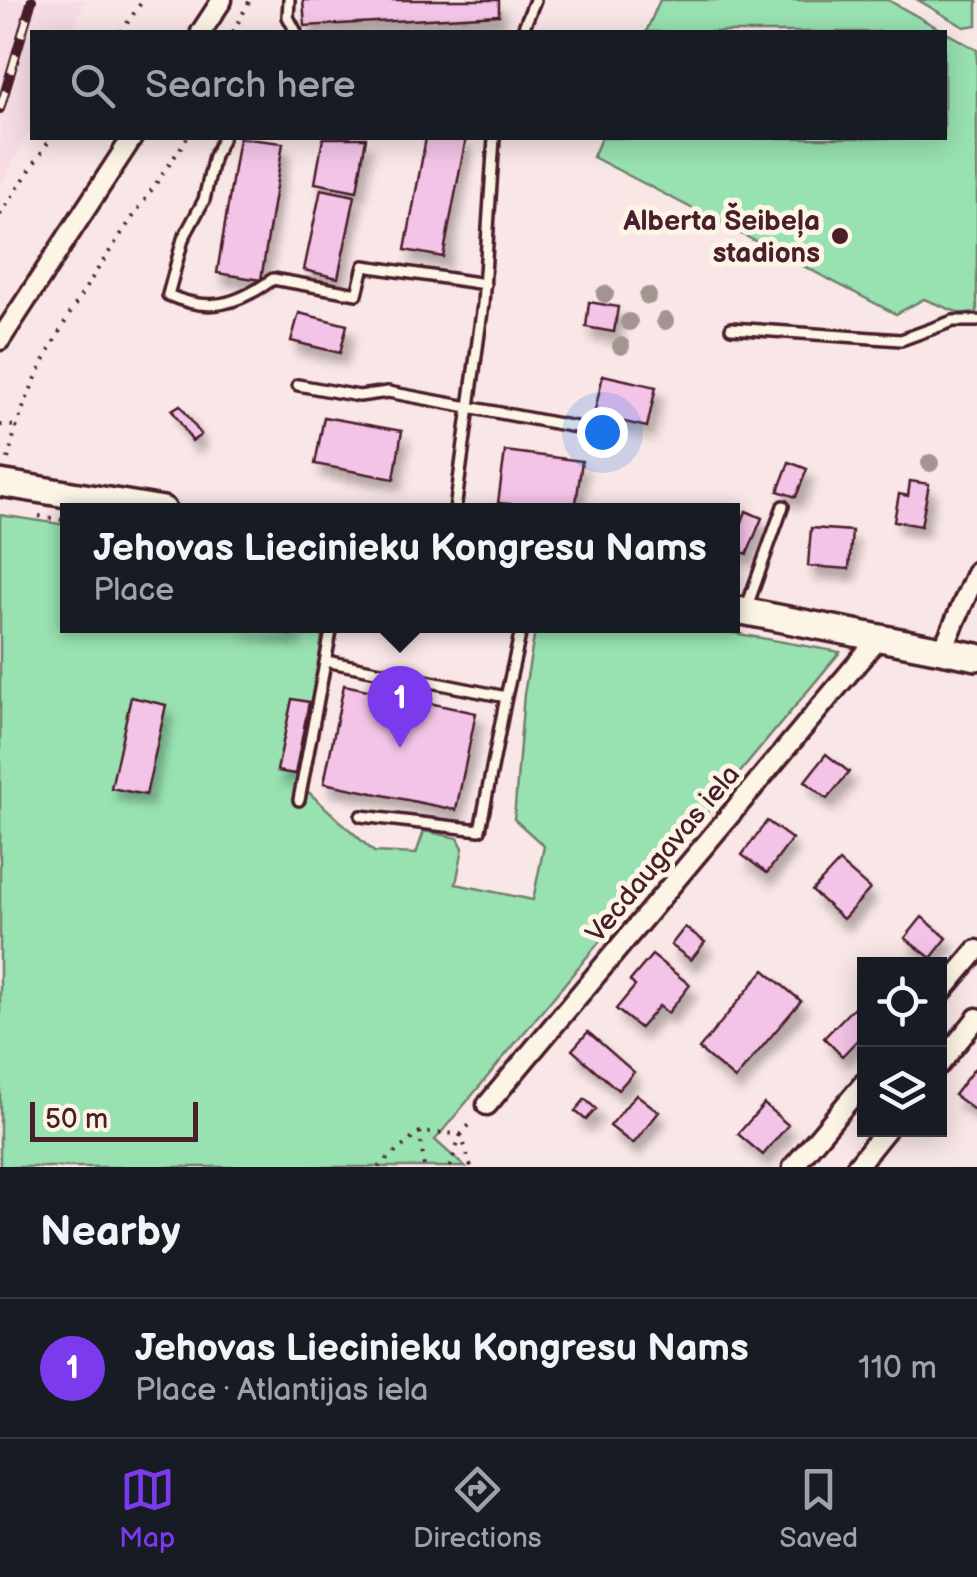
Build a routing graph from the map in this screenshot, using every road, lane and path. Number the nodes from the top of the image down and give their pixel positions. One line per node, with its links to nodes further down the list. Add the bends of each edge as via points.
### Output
1 (143, 0): 6 (path)
2 (222, 0): 7 (street)
3 (250, 0): 8 (path)
4 (289, 0): 9 (lane)
5 (535, 0): 10 (lane)
6 (122, 30)
7 (202, 30)
8 (234, 30)
9 (295, 30)
10 (523, 30)
11 (50, 140): 16 (path)
12 (131, 140): 20 (street)
13 (186, 140): 24 (path, via 65,323)
14 (222, 140): 17 (lane, via 168,295 193,306 217,305 251,295 273,278 357,294 364,266)
15 (494, 140): 17 (lane)
16 (0, 215)
17 (484, 284): 22 (lane)
18 (977, 321): 19 (lane, via 953,321 901,340)
19 (730, 328)
20 (0, 340)
21 (298, 385): 22 (lane, via 359,396 388,392)
22 (469, 409): 25 (lane); 28 (lane)
23 (0, 425): 24 (path)
24 (15, 426): 26 (path)
25 (581, 428)
26 (1, 483): 27 (main road)
27 (121, 503)
28 (456, 503)
29 (783, 506): 31 (lane)
30 (977, 571): 36 (street)
31 (740, 608)
32 (740, 610): 35 (main road)
33 (331, 633): 38 (lane)
34 (520, 633): 39 (lane)
35 (880, 636): 36 (main road); 47 (street, Vecdaugavas iela)
36 (944, 649): 37 (main road)
37 (977, 657)
38 (326, 662): 39 (lane); 40 (lane)
39 (506, 697): 41 (lane, via 480,830)
40 (298, 800)
41 (362, 816)
42 (977, 950): 43 (street)
43 (947, 986)
44 (977, 1018): 45 (street)
45 (947, 1055)
46 (857, 1091): 55 (street)
47 (486, 1105): 49 (path)
48 (420, 1132): 49 (path); 51 (path); 52 (path)
49 (461, 1134): 53 (path); 54 (path)
50 (880, 1137): 56 (street)
51 (378, 1167)
52 (424, 1167)
53 (450, 1167)
54 (472, 1167)
55 (793, 1167)
56 (856, 1167)

